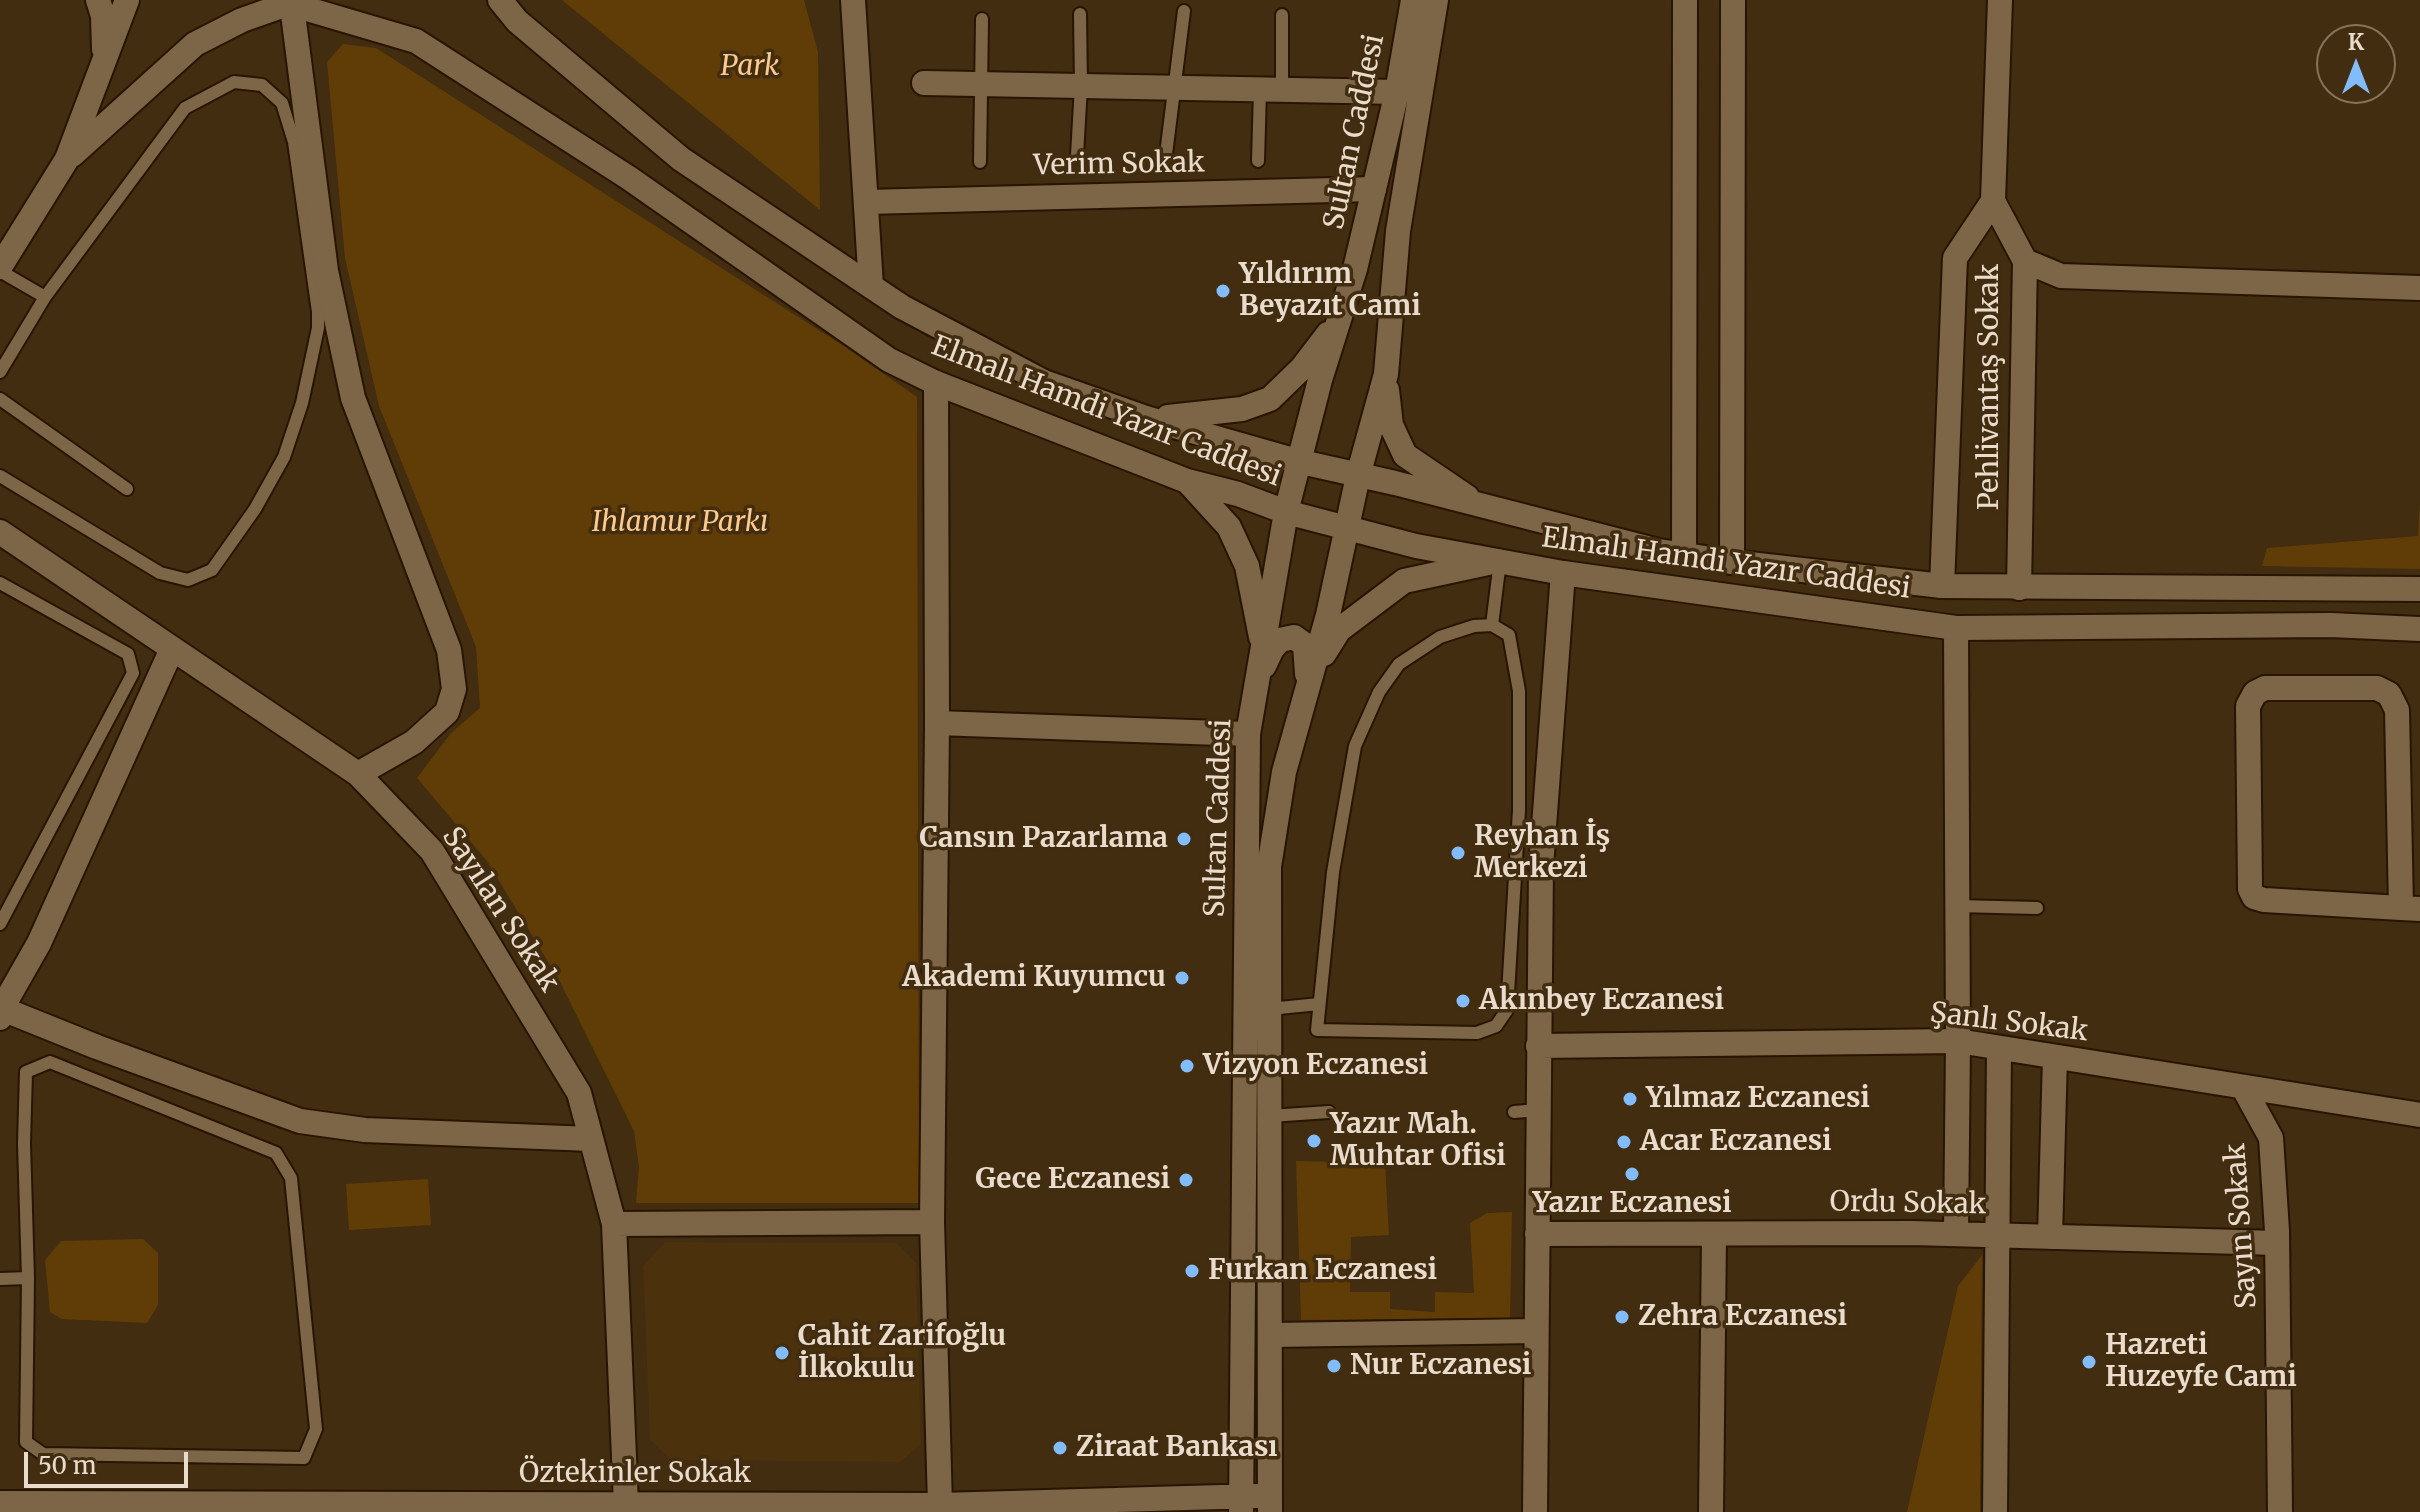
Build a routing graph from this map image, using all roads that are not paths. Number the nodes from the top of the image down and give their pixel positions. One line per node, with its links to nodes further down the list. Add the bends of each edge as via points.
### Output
1 (98, 0): 16 (street)
2 (127, 0): 16 (street)
3 (239, 0): 11 (street, Elmalı Hamdi Yazır Caddesi)
4 (500, 0): 33 (street, Elmalı Hamdi Yazır Caddesi, via 517,21 681,159)
5 (853, 0): 30 (street)
6 (1413, 0): 22 (street, Sultan Caddesi)
7 (1436, 0): 38 (street, Sultan Caddesi, via 1398,231)
8 (1685, 0): 51 (street)
9 (1733, 0): 53 (street)
10 (2000, 0): 29 (street)
11 (296, 5): 25 (street, via 242,20 195,44); 39 (street, Elmalı Hamdi Yazır Caddesi, via 416,41 629,178 889,360); 68 (street, via 326,271 353,398 449,650 454,689 447,712 414,742)
12 (1184, 11): 20 (lane)
13 (1080, 14): 19 (lane)
14 (1282, 15): 21 (lane)
15 (982, 19): 18 (lane)
16 (105, 58): 25 (street)
17 (924, 83): 18 (street)
18 (982, 84): 19 (street); 27 (lane)
19 (1081, 86): 20 (street); 24 (lane)
20 (1174, 88): 21 (street); 23 (lane)
21 (1271, 90): 22 (street); 26 (lane)
22 (1397, 92): 28 (street, Sultan Caddesi)
23 (1166, 154)
24 (1077, 155)
25 (67, 159): 32 (street)
26 (1258, 161)
27 (980, 162)
28 (1374, 189): 30 (street, Verim Sokak); 36 (street, Sultan Caddesi)
29 (1993, 201): 31 (street, Pehlivantaş Sokak); 56 (street, via 1955,258)
30 (866, 202): 33 (street)
31 (2025, 261): 34 (street, via 2061,276); 57 (street, Pehlivantaş Sokak)
32 (1, 263): 35 (lane)
33 (871, 286): 41 (street, Elmalı Hamdi Yazır Caddesi, via 1044,382)
34 (2420, 288)
35 (45, 297): 37 (lane); 43 (lane, via 185,108 234,82 262,85 282,103 294,142 318,328 284,457 212,570 188,580 160,573)
36 (1339, 320): 41 (street, via 1270,399 1242,409); 42 (street, Sultan Caddesi)
37 (0, 372)
38 (1386, 374): 44 (street, Sultan Caddesi); 47 (street, via 1391,425 1405,455)
39 (936, 383): 45 (street, Elmalı Hamdi Yazır Caddesi); 66 (street)
40 (0, 399): 46 (lane)
41 (1146, 418): 42 (street, Elmalı Hamdi Yazır Caddesi)
42 (1297, 461): 44 (street, Elmalı Hamdi Yazır Caddesi); 48 (street, Sultan Caddesi)
43 (0, 476)
44 (1358, 476): 47 (street, Elmalı Hamdi Yazır Caddesi); 49 (street, Sultan Caddesi)
45 (1187, 481): 48 (street, Elmalı Hamdi Yazır Caddesi); 62 (street, via 1229,527 1247,566)
46 (127, 489)
47 (1482, 507): 51 (street, Elmalı Hamdi Yazır Caddesi)
48 (1286, 512): 49 (street, Elmalı Hamdi Yazır Caddesi); 62 (street, Sultan Caddesi)
49 (1346, 528): 52 (street, Elmalı Hamdi Yazır Caddesi); 65 (street, Sultan Caddesi)
50 (0, 532): 63 (street, Sayılan Sokak)
51 (1684, 555): 53 (street, Elmalı Hamdi Yazır Caddesi)
52 (1500, 561): 54 (street, Elmalı Hamdi Yazır Caddesi); 59 (lane); 65 (street, via 1404,581 1339,630)
53 (1732, 562): 56 (street, Elmalı Hamdi Yazır Caddesi)
54 (1563, 573): 60 (street, Elmalı Hamdi Yazır Caddesi); 70 (street)
55 (0, 583): 74 (lane, via 128,654 133,673)
56 (1942, 586): 57 (street, Elmalı Hamdi Yazır Caddesi)
57 (2019, 588): 58 (street, Elmalı Hamdi Yazır Caddesi)
58 (2420, 589)
59 (1492, 625): 69 (lane, via 1509,635 1519,691); 75 (lane, via 1440,637 1399,664 1379,692 1355,746 1333,872)
60 (1956, 628): 61 (street, Elmalı Hamdi Yazır Caddesi); 71 (street)
61 (2420, 629)
62 (1263, 646): 64 (street, Sultan Caddesi)
63 (172, 649): 68 (street, Sayılan Sokak); 77 (street, via 39,943)
64 (1257, 681): 65 (street, via 1272,649 1280,640 1294,637 1305,645); 67 (street, Sultan Caddesi)
65 (1309, 682): 76 (street, Sultan Caddesi, via 1284,772 1269,867)
66 (937, 723): 67 (street); 87 (street)
67 (1248, 734): 100 (street, Sultan Caddesi)
68 (358, 774): 86 (street, Sayılan Sokak, via 432,851 579,1093)
69 (1513, 900): 70 (lane); 75 (lane, via 1507,1010 1496,1026 1477,1033 1317,1030)
70 (1540, 900): 79 (street)
71 (1957, 906): 72 (lane); 78 (street)
72 (2037, 908)
73 (2410, 909): 73 (street, via 2254,897 2248,706 2255,693 2265,688 2377,688 2389,694 2397,710)
74 (0, 924)
75 (1319, 1004): 76 (lane)
76 (1269, 1009): 85 (street, Sultan Caddesi)
77 (1, 1011): 86 (street, via 300,1121 365,1130)
78 (1958, 1041): 79 (street, Şanlı Sokak); 80 (street, Şanlı Sokak); 91 (street)
79 (1538, 1046): 89 (street, via 1526,1111)
80 (1999, 1048): 81 (street, Şanlı Sokak); 92 (street)
81 (2055, 1057): 82 (street, Şanlı Sokak); 93 (street)
82 (2243, 1087): 84 (street, Şanlı Sokak); 94 (street, Sayın Sokak, via 2271,1138)
83 (1329, 1112): 85 (lane)
84 (2420, 1115)
85 (1270, 1116): 98 (street, Sultan Caddesi)
86 (591, 1139): 88 (street, Sayılan Sokak)
87 (932, 1222): 88 (street); 102 (street)
88 (614, 1224): 106 (street, Sayılan Sokak)
89 (1537, 1234): 90 (street, Ordu Sokak); 97 (street)
90 (1714, 1234): 91 (street, Ordu Sokak); 109 (street)
91 (1956, 1234): 92 (street, Ordu Sokak)
92 (1996, 1235): 93 (street, Ordu Sokak); 110 (street)
93 (2050, 1237): 94 (street, Ordu Sokak)
94 (2277, 1243): 111 (street, Sayın Sokak)
95 (28, 1278): 95 (lane, via 26,1442 43,1454 304,1458 316,1429 291,1178 276,1153 50,1062 26,1072); 96 (lane)
96 (0, 1279)
97 (1536, 1331): 98 (street); 108 (street)
98 (1271, 1335): 101 (street, Sultan Caddesi)
99 (0, 1503): 103 (street, Öztekinler Sokak)
100 (1241, 1504): 101 (street, Öztekinler Sokak); 102 (street, Öztekinler Sokak)
101 (1270, 1504)
102 (940, 1505): 107 (street, Öztekinler Sokak)
103 (49, 1507): 104 (street, Öztekinler Sokak)
104 (346, 1508): 105 (street, Öztekinler Sokak)
105 (515, 1508): 106 (street, Öztekinler Sokak)
106 (631, 1508): 107 (street, Öztekinler Sokak)
107 (771, 1508)
108 (1535, 1512)
109 (1711, 1512)
110 (1995, 1512)
111 (2280, 1512)

